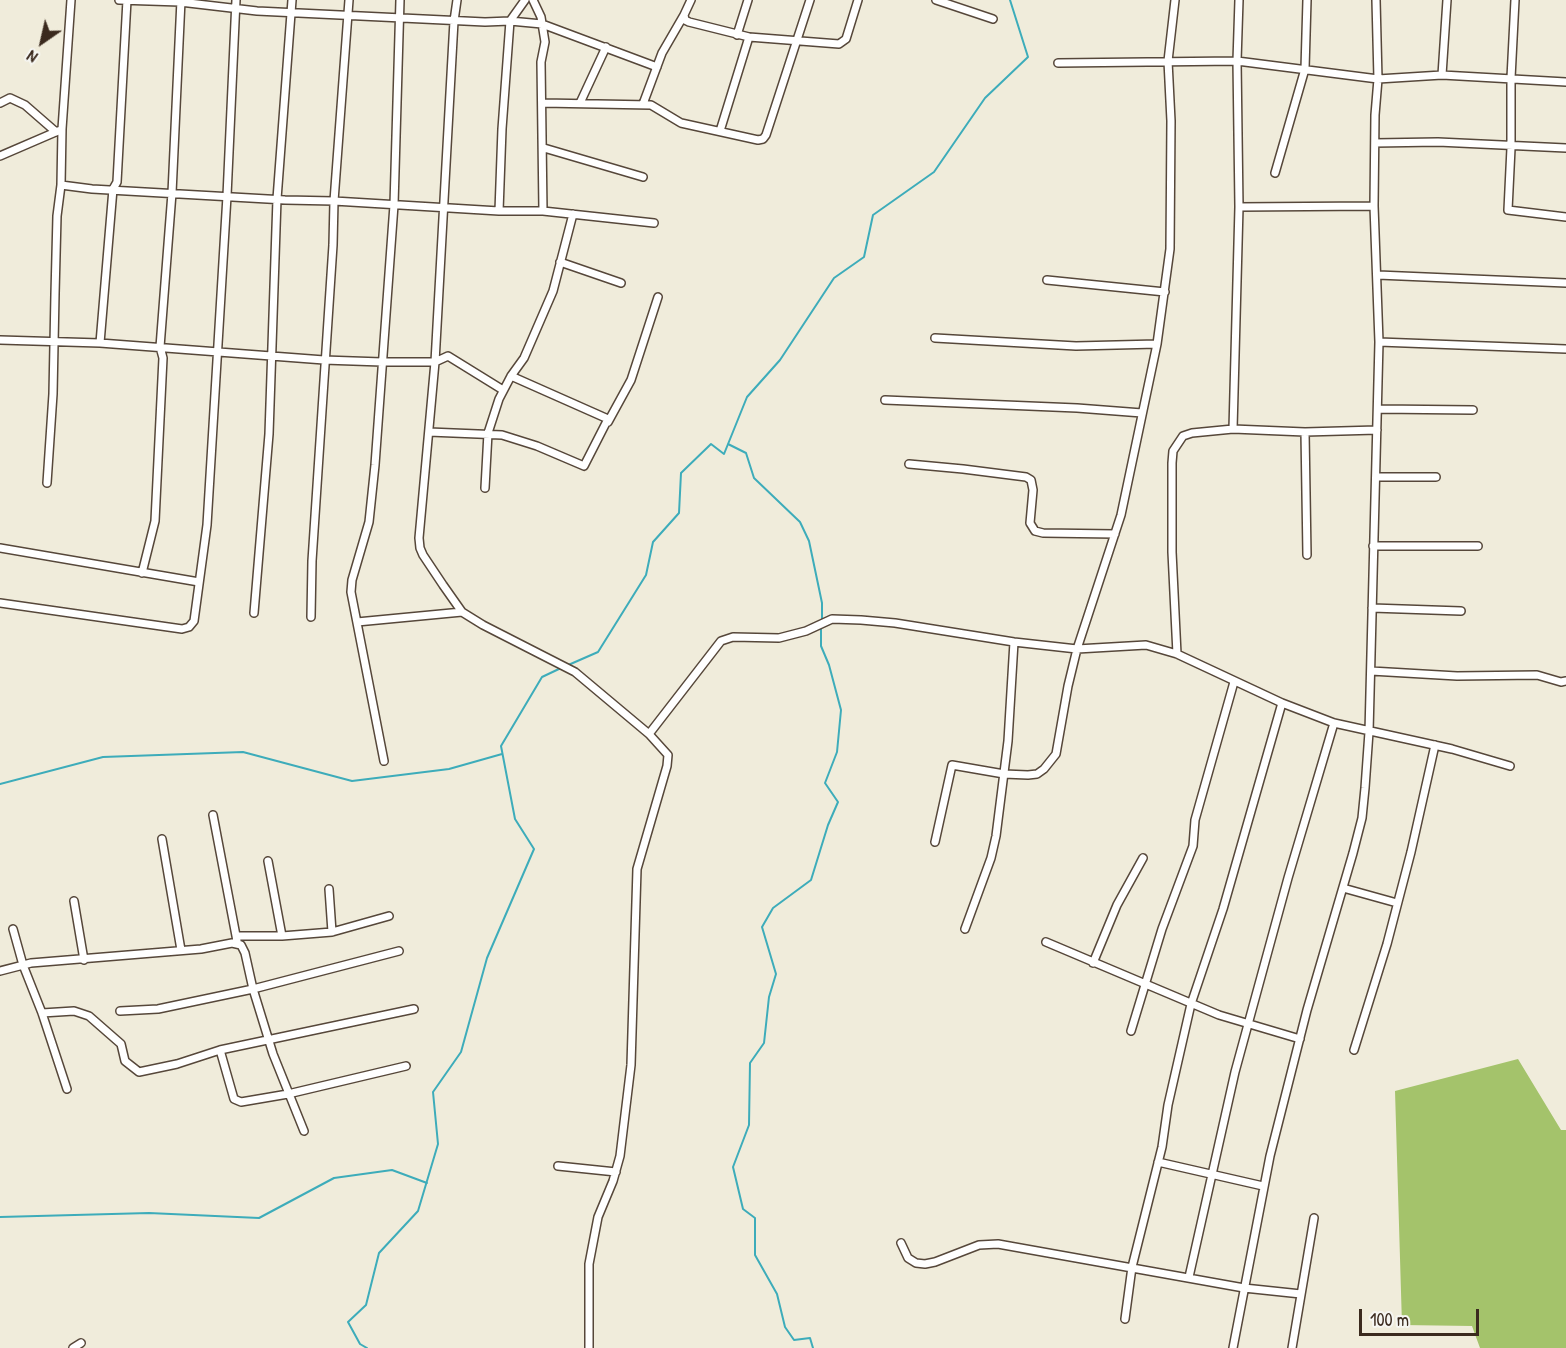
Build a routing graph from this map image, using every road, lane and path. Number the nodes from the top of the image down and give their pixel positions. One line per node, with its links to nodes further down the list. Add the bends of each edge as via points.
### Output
1 (71, 0): 49 (street)
2 (119, 0): 3 (street)
3 (127, 0): 22 (street); 59 (street, via 117,182)
4 (236, 0): 23 (street)
5 (292, 0): 24 (street)
6 (349, 0): 25 (street)
7 (400, 0): 27 (street)
8 (457, 0): 29 (street)
9 (525, 0): 30 (street)
10 (533, 0): 31 (street)
11 (691, 0): 26 (street)
12 (748, 0): 32 (street)
13 (810, 0): 34 (street)
14 (858, 0): 34 (street, via 843,43)
15 (936, 0): 28 (street)
16 (1175, 0): 36 (street)
17 (1239, 0): 37 (street)
18 (1307, 0): 40 (street)
19 (1376, 0): 43 (street)
20 (1447, 0): 41 (street)
21 (1515, 0): 42 (street)
22 (181, 1): 23 (street); 60 (street)
23 (235, 9): 24 (street); 61 (street)
24 (291, 13): 25 (street); 62 (street)
25 (348, 15): 27 (street); 63 (street)
26 (684, 15): 32 (street, via 689,22); 39 (street)
27 (399, 18): 29 (street); 64 (street)
28 (993, 19)
29 (454, 21): 30 (street); 67 (street)
30 (510, 21): 31 (street); 68 (street)
31 (542, 24): 35 (street); 46 (street)
32 (737, 35): 33 (street)
33 (749, 37): 34 (street); 50 (street)
34 (798, 40): 50 (street, via 763,139)
35 (606, 47): 39 (street); 47 (street)
36 (1168, 61): 37 (street); 38 (street); 78 (street, via 1171,211)
37 (1237, 61): 40 (street); 66 (street)
38 (1059, 63)
39 (657, 67): 48 (street)
40 (1305, 69): 43 (street); 56 (street)
41 (1442, 75): 42 (street); 43 (street)
42 (1511, 78): 44 (street); 52 (street)
43 (1378, 79): 51 (street)
44 (1566, 82)
45 (0, 103): 49 (street, via 10,98 26,105)
46 (543, 103): 47 (street); 53 (street)
47 (580, 103): 48 (street)
48 (643, 104): 50 (street, via 681,123)
49 (59, 131): 55 (street); 58 (street)
50 (720, 131)
51 (1374, 143): 52 (street); 65 (street)
52 (1511, 144): 54 (street); 71 (street, via 1508,210)
53 (544, 148): 57 (street); 69 (street)
54 (1566, 148)
55 (0, 156)
56 (1275, 173)
57 (644, 177)
58 (61, 185): 59 (street); 82 (street)
59 (113, 189): 60 (street); 84 (street)
60 (172, 193): 61 (street); 86 (street)
61 (227, 196): 62 (street); 88 (street)
62 (276, 199): 63 (street); 89 (street)
63 (334, 201): 64 (street); 90 (street)
64 (394, 205): 67 (street); 91 (street)
65 (1374, 206): 66 (street); 74 (street)
66 (1239, 207): 100 (street)
67 (445, 208): 68 (street); 92 (street)
68 (499, 211): 69 (street)
69 (543, 211): 70 (street)
70 (573, 214): 72 (street); 73 (street)
71 (1566, 217)
72 (654, 223)
73 (560, 262): 77 (street); 93 (street, via 546,308 524,358)
74 (1378, 275): 76 (street); 83 (street)
75 (1047, 280): 78 (street)
76 (1566, 283)
77 (621, 284)
78 (1165, 292): 85 (street)
79 (658, 297): 99 (street, via 631,380)
80 (935, 338): 85 (street, via 1076,346)
81 (0, 340): 82 (street)
82 (54, 342): 84 (street); 108 (street)
83 (1379, 342): 87 (street); 96 (street)
84 (100, 343): 86 (street)
85 (1157, 345): 98 (street)
86 (160, 347): 88 (street); 115 (street, via 163,358 155,521)
87 (1566, 349)
88 (217, 351): 89 (street); 116 (street, via 207,525)
89 (272, 355): 90 (street); 120 (street)
90 (324, 360): 91 (street); 122 (street)
91 (382, 362): 92 (street); 123 (street, via 369,522 352,580)
92 (435, 362): 94 (street, via 448,356); 102 (street)
93 (511, 376): 94 (street); 99 (street, via 606,417)
94 (503, 390): 104 (street)
95 (885, 400): 98 (street)
96 (1378, 409): 97 (street); 101 (street)
97 (1473, 410)
98 (1142, 413): 110 (street)
99 (608, 422): 104 (street, via 585,466 537,446)
100 (1233, 429): 103 (street); 126 (street, via 1183,436 1173,451)
101 (1377, 430): 103 (street); 106 (street)
102 (429, 432): 104 (street); 121 (street, via 420,548)
103 (1305, 432): 114 (street)
104 (488, 433): 109 (street)
105 (909, 464): 110 (street, via 1026,477 1033,490 1030,523 1035,531)
106 (1376, 477): 107 (street); 111 (street)
107 (1436, 477)
108 (47, 483)
109 (485, 488)
110 (1115, 534): 125 (street)
111 (1374, 546): 112 (street); 118 (street)
112 (1478, 546)
113 (0, 548): 115 (street)
114 (1307, 555)
115 (142, 573): 116 (street)
116 (199, 582): 117 (street, via 194,621 182,629)
117 (0, 603)
118 (1372, 608): 119 (street); 127 (street)
119 (1461, 610)
120 (254, 612)
121 (462, 612): 123 (street); 133 (street, via 575,672)
122 (311, 617)
123 (357, 622): 135 (street)
124 (1014, 642): 125 (street); 133 (street, via 894,623 832,619 792,636 727,638); 137 (street)
125 (1077, 649): 126 (street, via 1146,645); 137 (street, via 1056,754 1037,774)
126 (1177, 654): 129 (street)
127 (1371, 671): 128 (street, via 1537,675); 132 (street)
128 (1566, 681)
129 (1234, 682): 130 (street); 160 (street, via 1202,792 1193,846)
130 (1282, 704): 131 (street); 162 (street)
131 (1334, 723): 132 (street); 166 (street)
132 (1370, 732): 134 (street); 143 (street, via 1362,818)
133 (649, 734): 178 (street, via 669,760 637,869 631,1065)
134 (1435, 745): 136 (street); 146 (street)
135 (384, 761)
136 (1510, 766)
137 (1004, 774): 140 (street, via 952,765); 149 (street, via 991,858)
138 (213, 815): 152 (street)
139 (162, 839): 154 (street)
140 (935, 842)
141 (1143, 858): 157 (street)
142 (268, 861): 151 (street)
143 (1343, 888): 146 (street); 168 (street)
144 (329, 889): 150 (street)
145 (74, 901): 156 (street)
146 (1397, 903): 171 (street)
147 (389, 916): 150 (street)
148 (14, 929): 158 (street)
149 (965, 929)
150 (332, 932): 151 (street)
151 (282, 936): 152 (street)
152 (237, 940): 154 (street); 161 (street, via 244,948)
153 (1046, 942): 157 (street)
154 (180, 950): 156 (street)
155 (399, 951): 161 (street)
156 (84, 960): 158 (street)
157 (1093, 963): 160 (street)
158 (23, 965): 159 (street); 165 (street)
159 (0, 971)
160 (1145, 984): 162 (street); 167 (street)
161 (253, 989): 164 (street, via 158,1009); 169 (street)
162 (1191, 1004): 166 (street); 176 (street)
163 (414, 1009): 169 (street)
164 (120, 1011)
165 (42, 1013): 170 (street, via 74,1011 89,1016 122,1044 124,1061 139,1072); 173 (street)
166 (1248, 1024): 168 (street); 179 (street)
167 (1131, 1030)
168 (1300, 1039): 180 (street)
169 (269, 1041): 170 (street); 174 (street)
170 (220, 1050): 174 (street, via 236,1101)
171 (1354, 1050)
172 (406, 1066): 174 (street)
173 (67, 1089)
174 (288, 1094): 175 (street)
175 (304, 1131)
176 (1158, 1162): 179 (street); 183 (street)
177 (558, 1166): 178 (street)
178 (616, 1172): 190 (street, via 598,1217 589,1264)
179 (1212, 1174): 180 (street); 184 (street)
180 (1263, 1186): 185 (street)
181 (1314, 1218): 186 (street)
182 (901, 1243): 183 (street, via 908,1258 925,1264 989,1243)
183 (1132, 1267): 184 (street); 187 (street)
184 (1189, 1277): 185 (street)
185 (1244, 1288): 186 (street); 191 (street)
186 (1301, 1294): 192 (street)
187 (1125, 1319)
188 (81, 1343): 189 (street)
189 (73, 1348)
190 (589, 1348)
191 (1233, 1348)
192 (1292, 1348)

